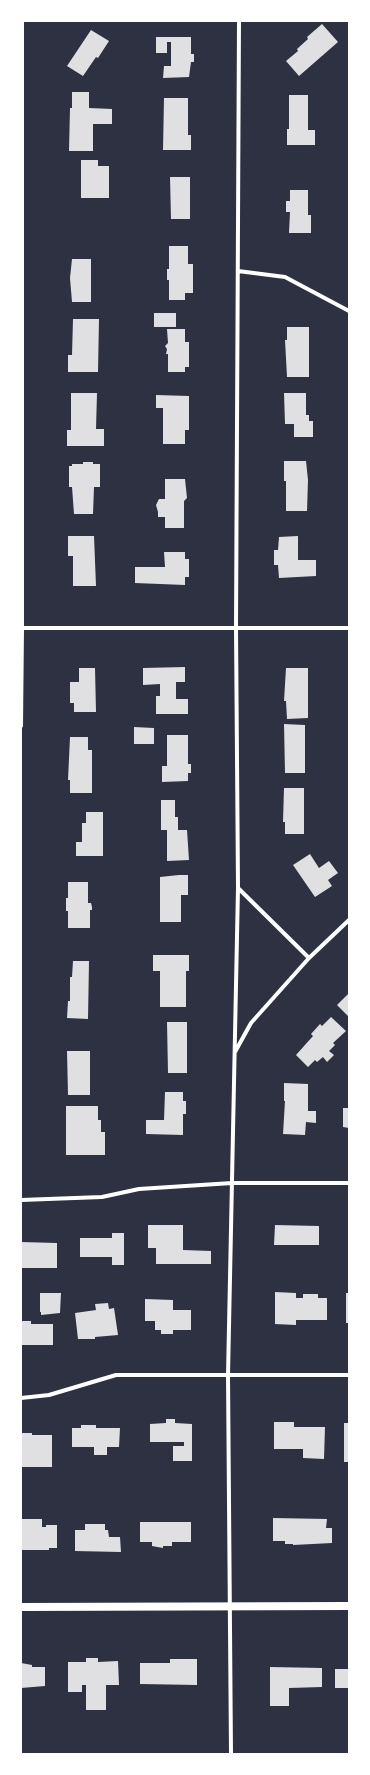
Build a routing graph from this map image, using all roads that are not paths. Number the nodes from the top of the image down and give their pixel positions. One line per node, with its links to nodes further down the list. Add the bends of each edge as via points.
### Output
1 (22, 21): 6 (street)
2 (239, 21): 3 (street)
3 (238, 271): 4 (street, via 285,277); 5 (street)
4 (349, 310)
5 (236, 627): 6 (street); 7 (street); 9 (street)
6 (22, 628): 8 (street)
7 (349, 628)
8 (21, 726)
9 (238, 888): 11 (street); 12 (street)
10 (349, 920): 11 (street)
11 (309, 958): 12 (street, via 251,1023)
12 (234, 1052): 14 (street)
13 (349, 1183): 14 (street)
14 (232, 1184): 15 (street, via 139,1189 102,1197); 16 (street)
15 (21, 1200)
16 (228, 1375): 17 (street); 18 (street, via 116,1375 49,1395); 21 (street)
17 (349, 1375)
18 (21, 1398)
19 (349, 1606): 21 (main road)
20 (21, 1607): 21 (main road)
21 (231, 1607): 22 (street)
22 (231, 1754)

